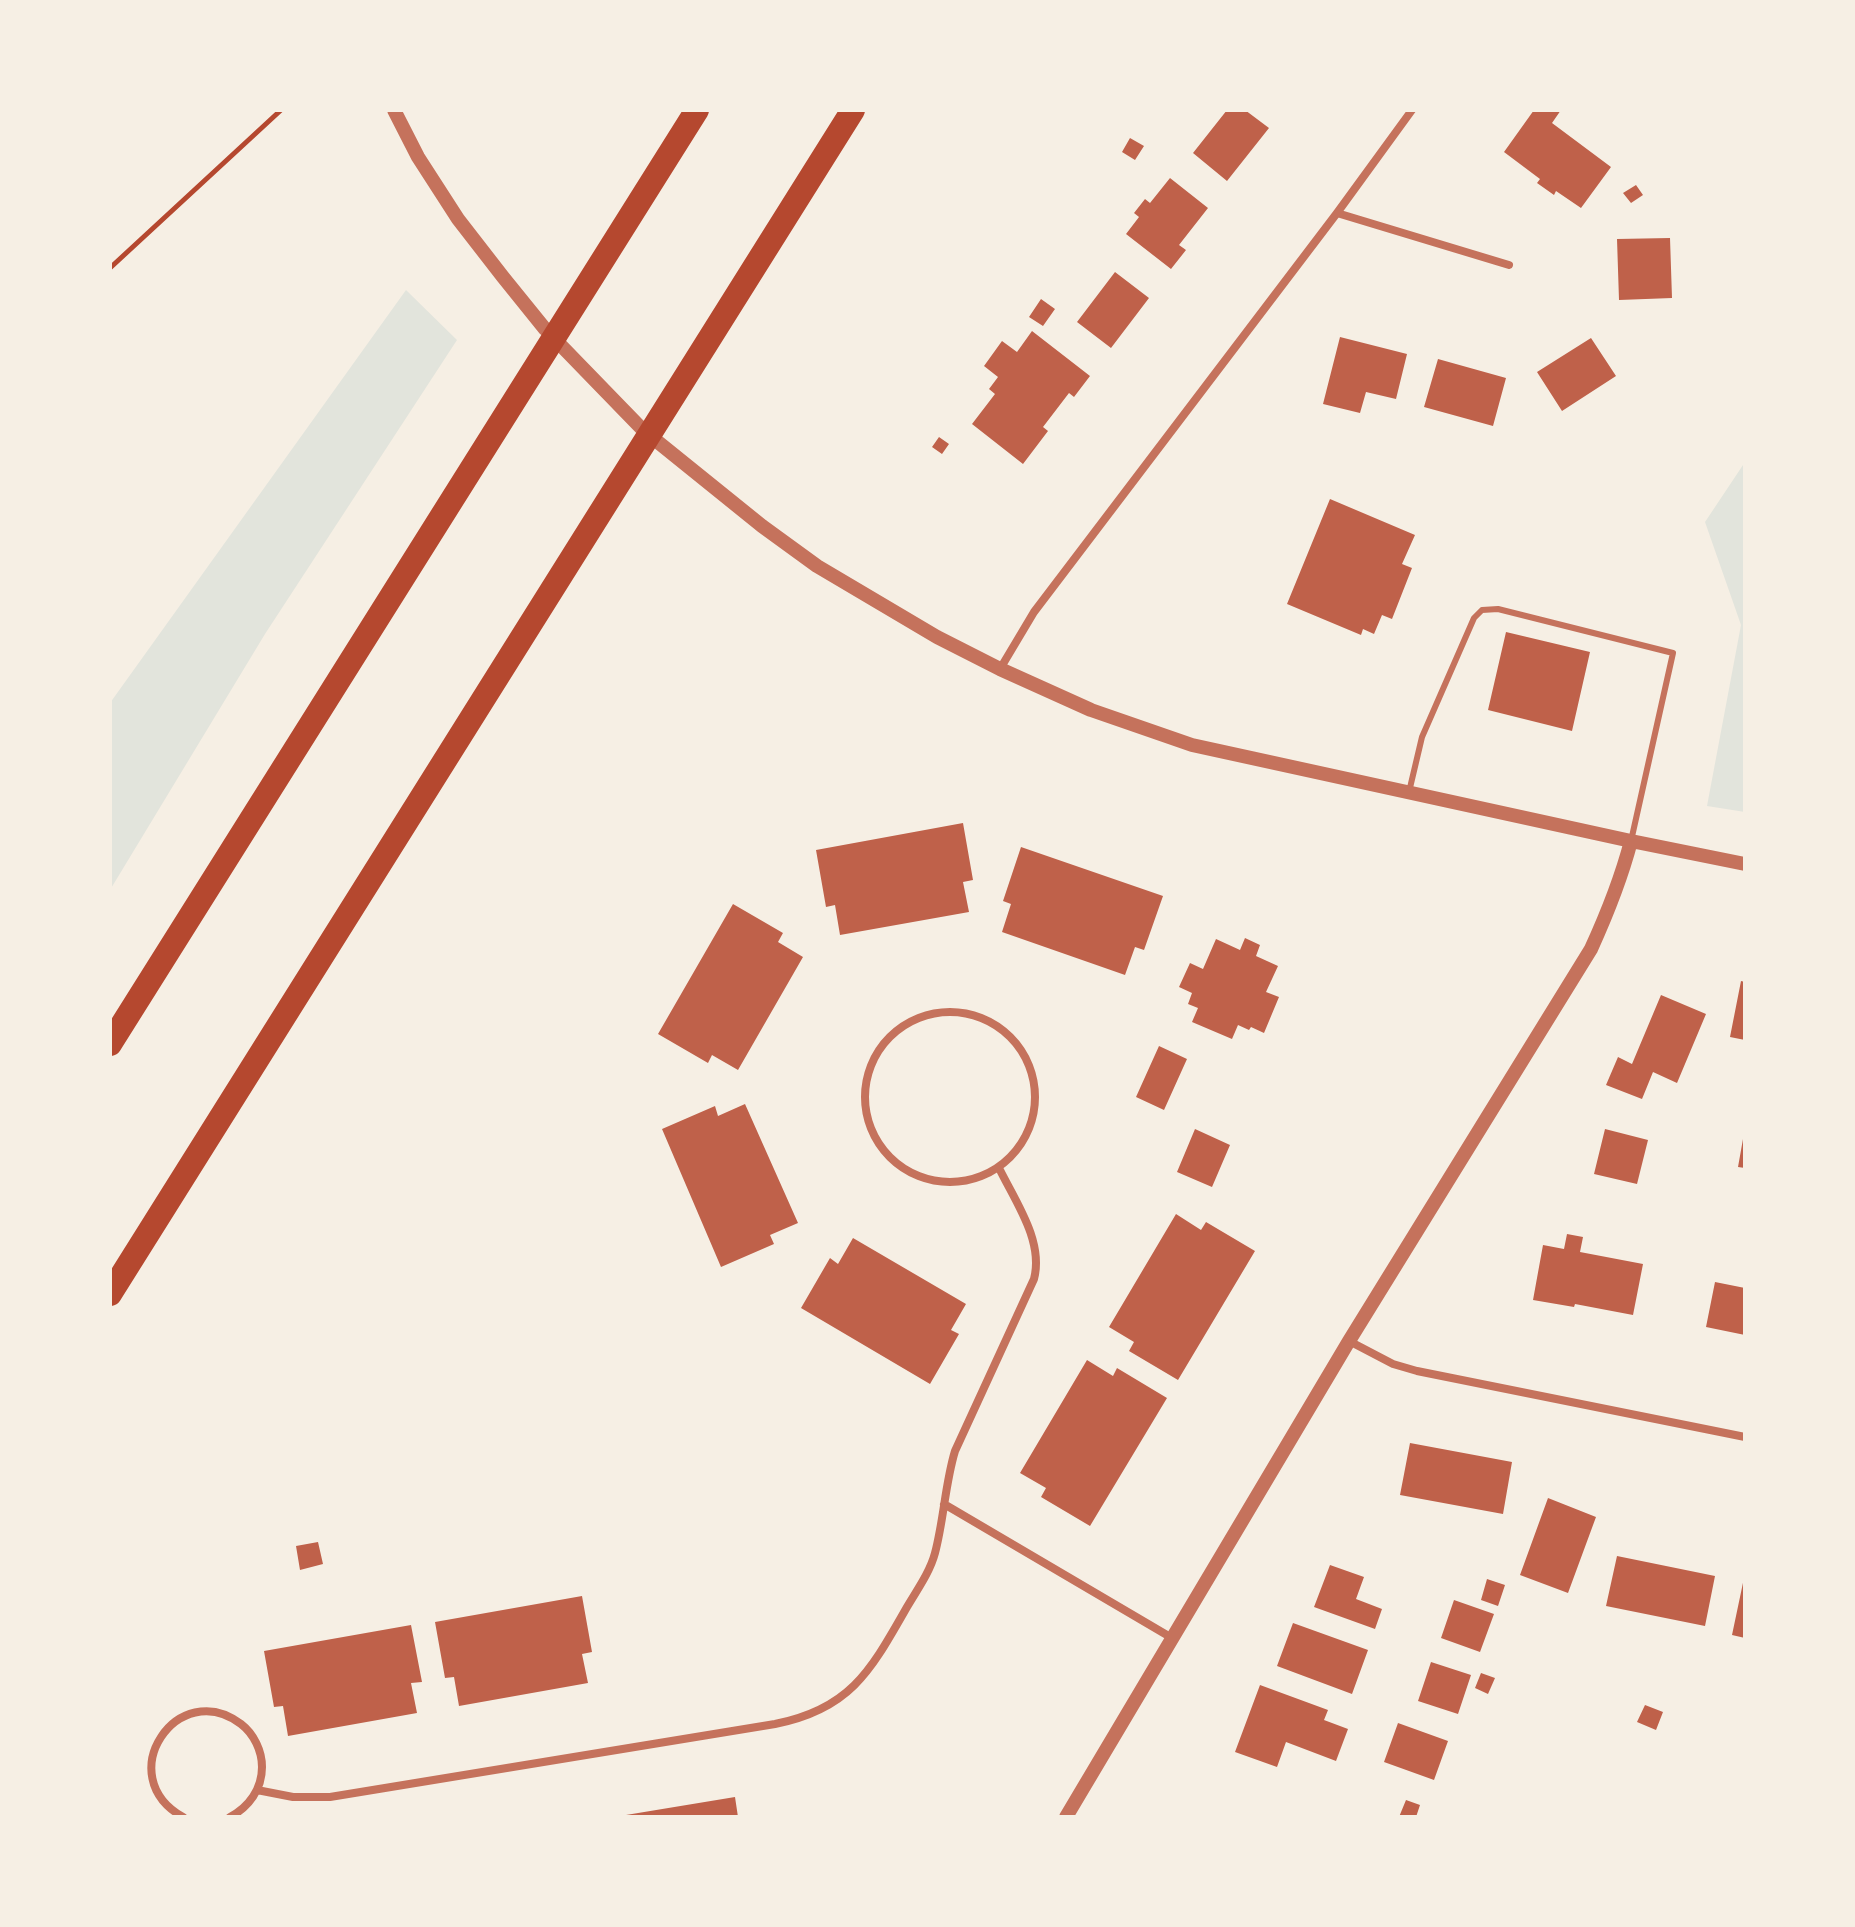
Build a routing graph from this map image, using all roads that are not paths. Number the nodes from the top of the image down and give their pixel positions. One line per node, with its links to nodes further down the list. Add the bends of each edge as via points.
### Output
1 (394, 110): 7 (street, via 458,219 537,318 643,430 817,566)
2 (697, 110): 11 (highway)
3 (853, 110): 13 (highway)
4 (1412, 110): 5 (street)
5 (1337, 213): 6 (street); 7 (street, via 1034,612)
6 (1509, 265)
7 (1000, 669): 8 (street, via 1091,710 1192,745)
8 (1409, 792): 9 (street); 9 (lane, via 1422,737 1474,618 1482,610 1498,609 1673,653)
9 (1631, 841): 10 (street); 14 (street, via 1591,949)
10 (1745, 864)
11 (110, 1044)
12 (999, 1168): 12 (street, via 1022,1144 1034,1112 1033,1079 1020,1048 995,1025 964,1013 931,1014 901,1027 877,1051 865,1083 866,1116 880,1147 904,1170 935,1182 968,1182); 16 (street, via 1033,1239 1036,1271 962,1432)
13 (110, 1294)
14 (1349, 1341): 15 (street, via 1417,1371); 17 (street)
15 (1745, 1437)
16 (944, 1504): 17 (street); 18 (street, via 931,1563 875,1662 856,1685 818,1711 775,1724 330,1797)
17 (1172, 1638): 21 (street)
18 (257, 1790): 19 (street, via 261,1758 247,1729 219,1713 187,1716 161,1735 151,1765 159,1796); 20 (street)
19 (183, 1817)
20 (230, 1817)
21 (1066, 1817)

